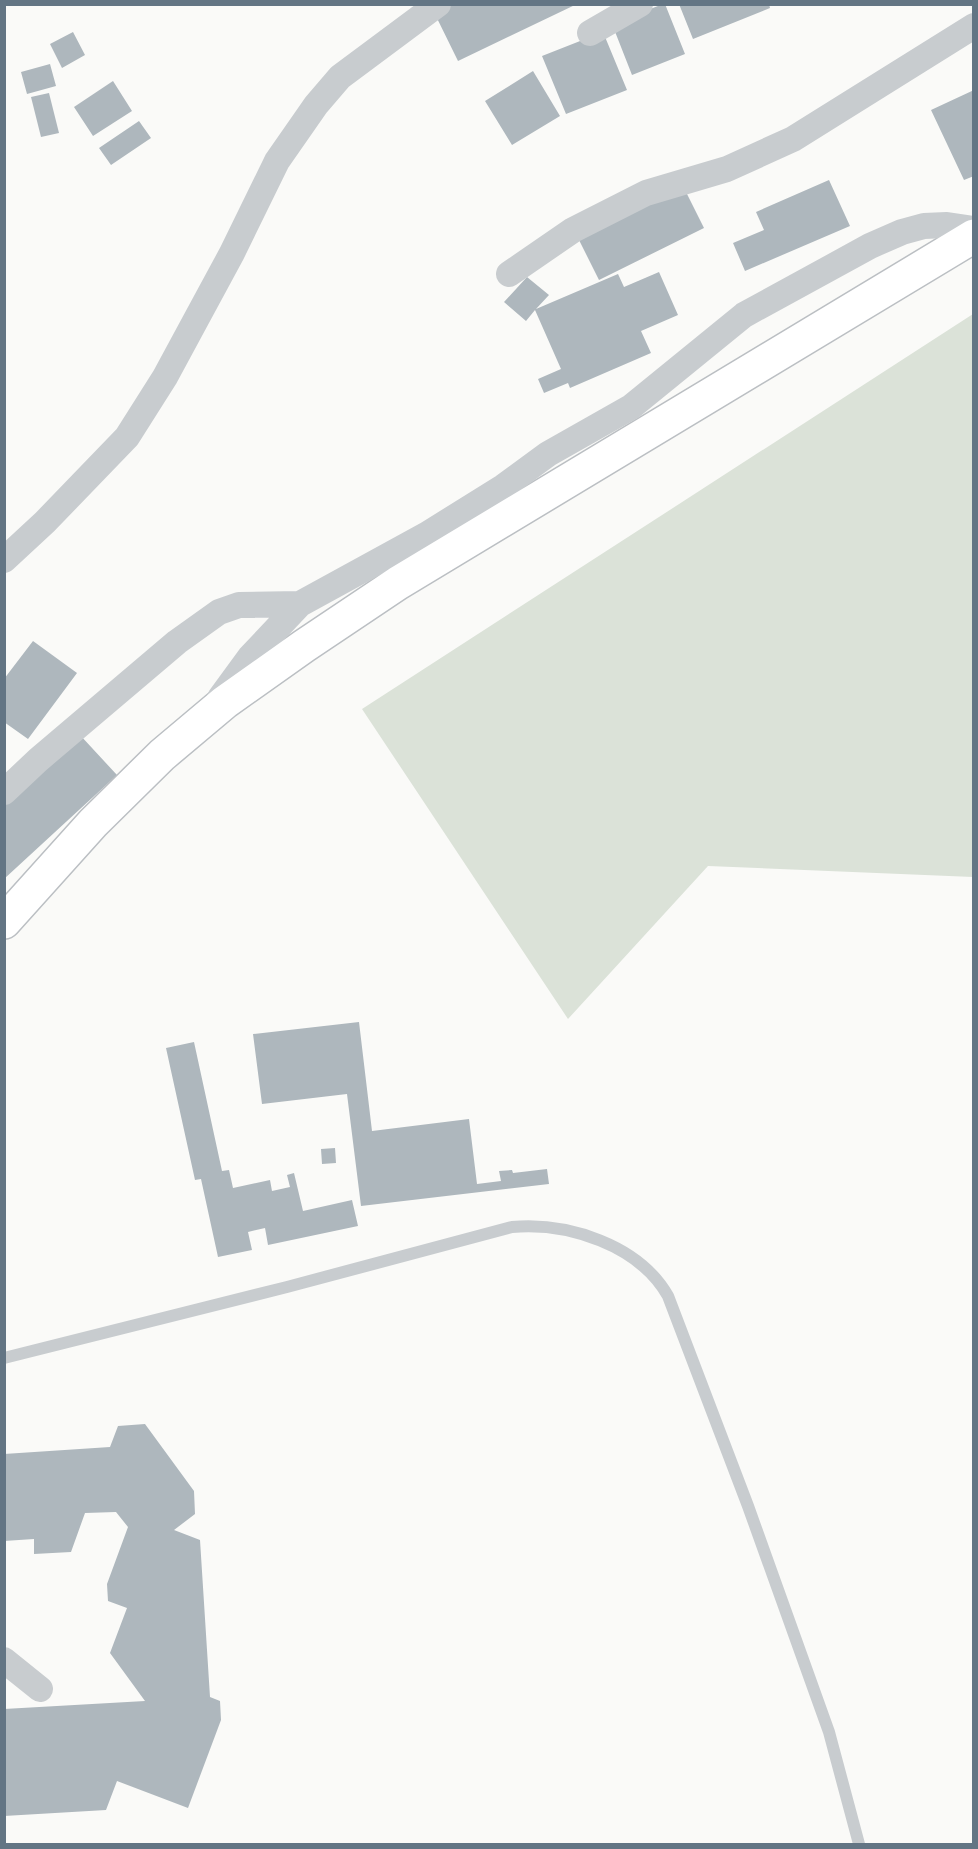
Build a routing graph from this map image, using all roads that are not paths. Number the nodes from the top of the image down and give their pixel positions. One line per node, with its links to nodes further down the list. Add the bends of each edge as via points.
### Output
1 (438, 4): 8 (street, via 340,77 316,105 277,161 187,337 127,437)
2 (640, 4): 4 (street)
3 (974, 26): 7 (street, via 793,139 727,168 646,193 573,230)
4 (590, 33)
5 (974, 229): 9 (street, via 946,225 902,231 763,304 744,315 631,407 548,454 426,535)
6 (974, 236): 10 (main road, via 398,583 225,702)
7 (509, 274)
8 (4, 560)
9 (300, 604): 10 (street); 11 (street, via 239,605 219,612 177,642)
10 (187, 734): 12 (main road, via 93,823)
11 (4, 792)
12 (4, 922)
13 (4, 1359): 16 (lane, via 512,1227 561,1229 619,1250 651,1272 668,1296 829,1732)
14 (4, 1660): 15 (street)
15 (40, 1689)
16 (859, 1845)

